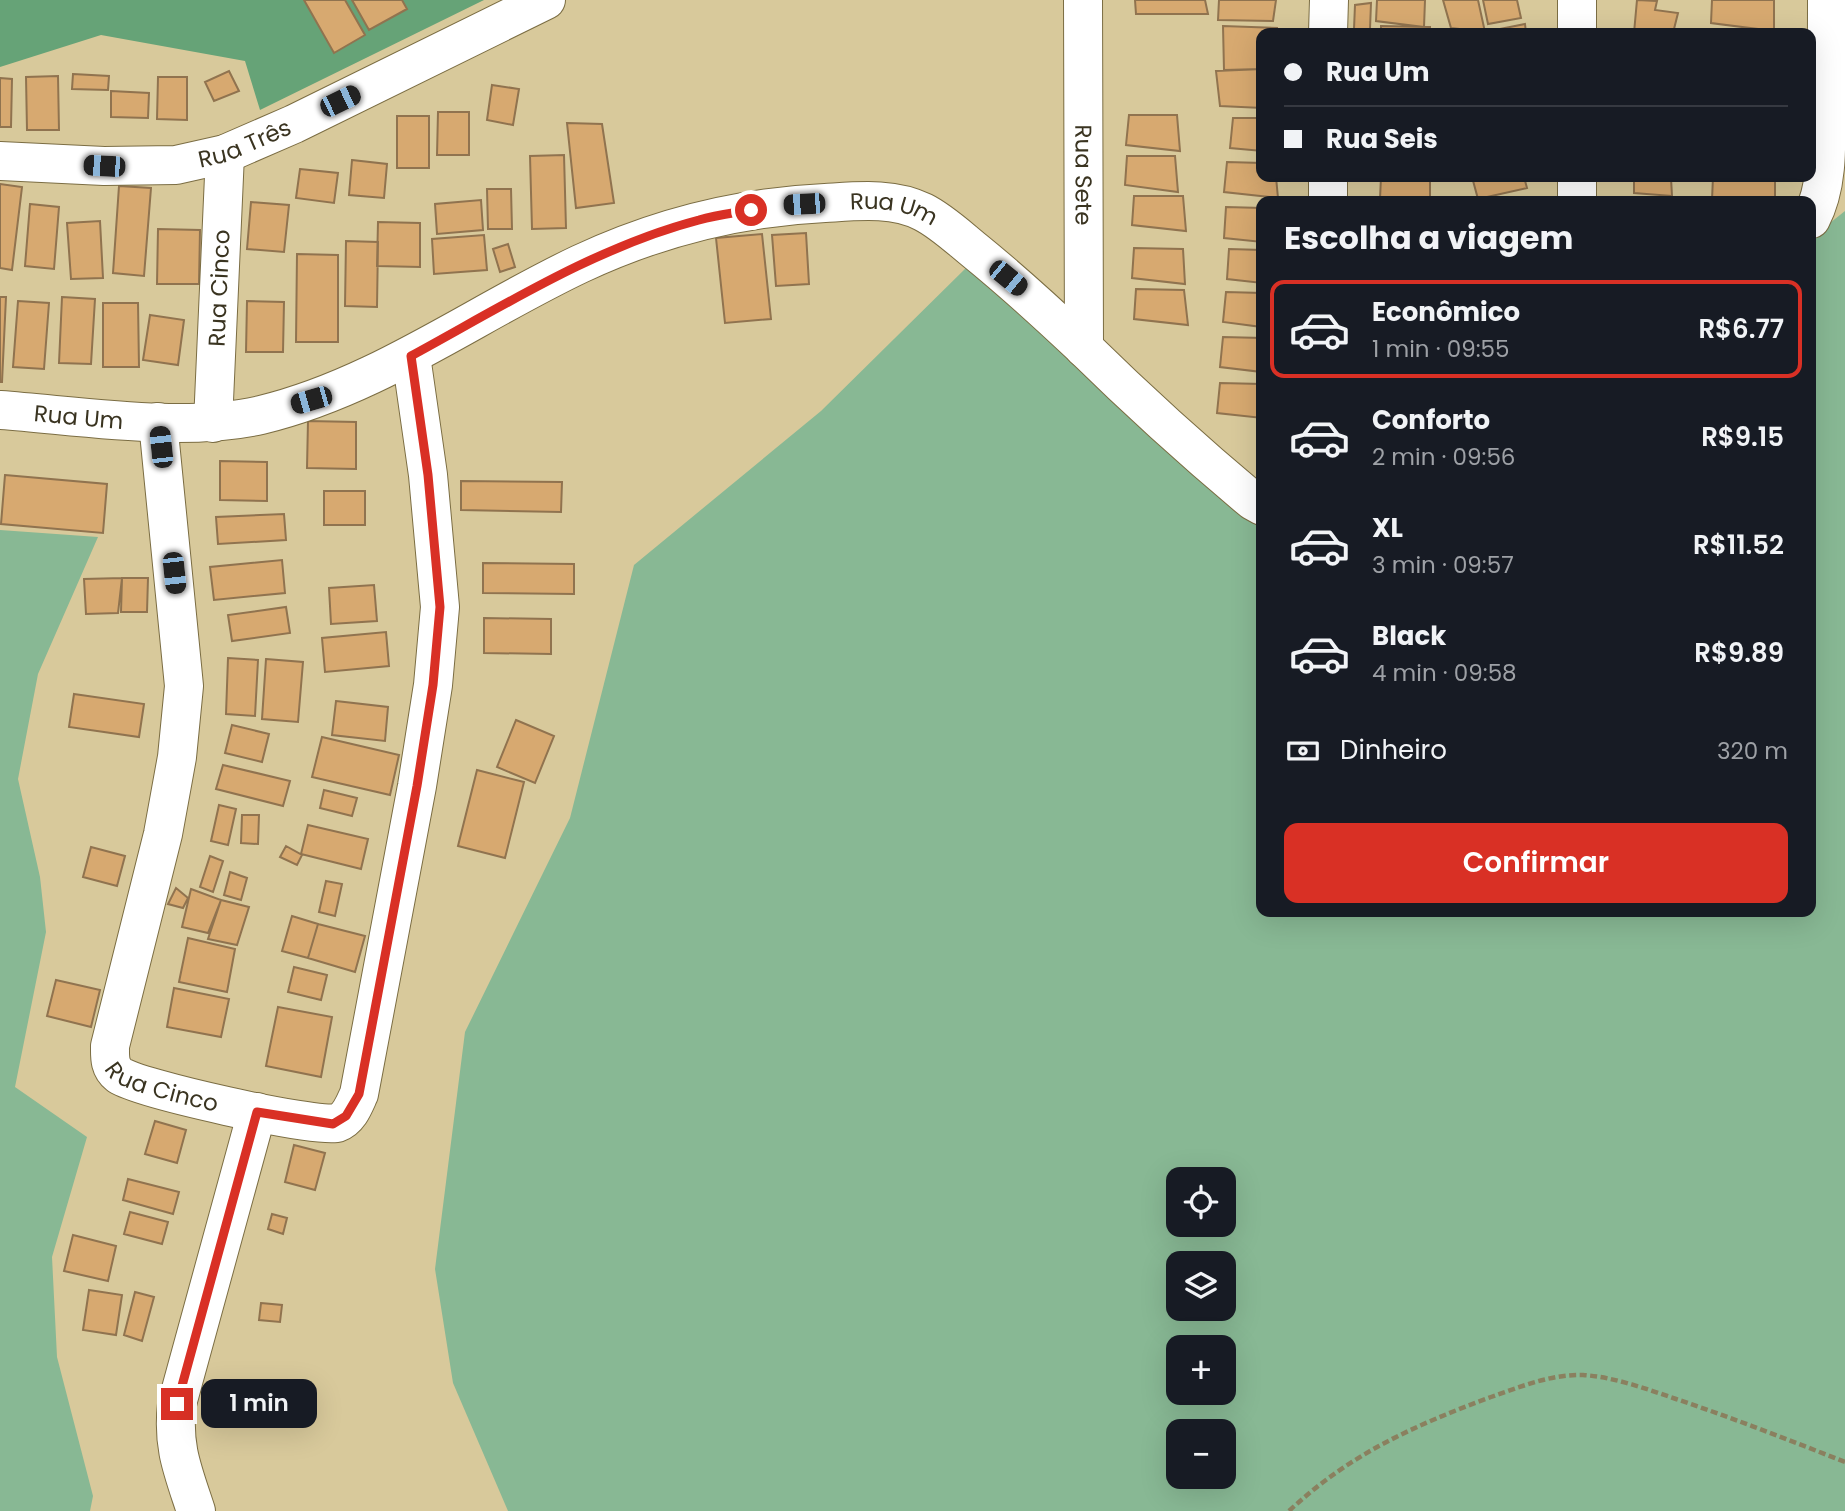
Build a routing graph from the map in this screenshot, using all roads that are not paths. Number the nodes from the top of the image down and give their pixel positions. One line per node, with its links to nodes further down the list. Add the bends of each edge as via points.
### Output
1 (546, 0): 8 (street, Rua Três)
2 (1083, 0): 11 (street, Rua Sete)
3 (1328, 0): 6 (street)
4 (1577, 0): 7 (street)
5 (1827, 0): 10 (street, via 1826,145)
6 (1328, 28)
7 (1577, 28)
8 (225, 154): 9 (street, Rua Três, via 176,164); 15 (street, Rua Cinco)
9 (0, 161)
10 (1816, 207)
11 (1084, 348): 12 (street, Rua Um, via 1026,292 923,212 894,202 859,201 777,205 699,219 641,238 579,265); 16 (street, Rua Um)
12 (411, 356): 15 (street, Rua Um, via 311,400); 17 (street, Rua Cinco, via 440,607 417,786 359,1094 346,1116 333,1124)
13 (0, 410): 14 (street, Rua Um)
14 (158, 422): 15 (street, Rua Um); 17 (street, Rua Cinco, via 184,686 163,834 110,1057 119,1076 137,1084)
15 (213, 423)
16 (1256, 503)
17 (257, 1112): 18 (street, via 177,1404 177,1453)
18 (196, 1511)

